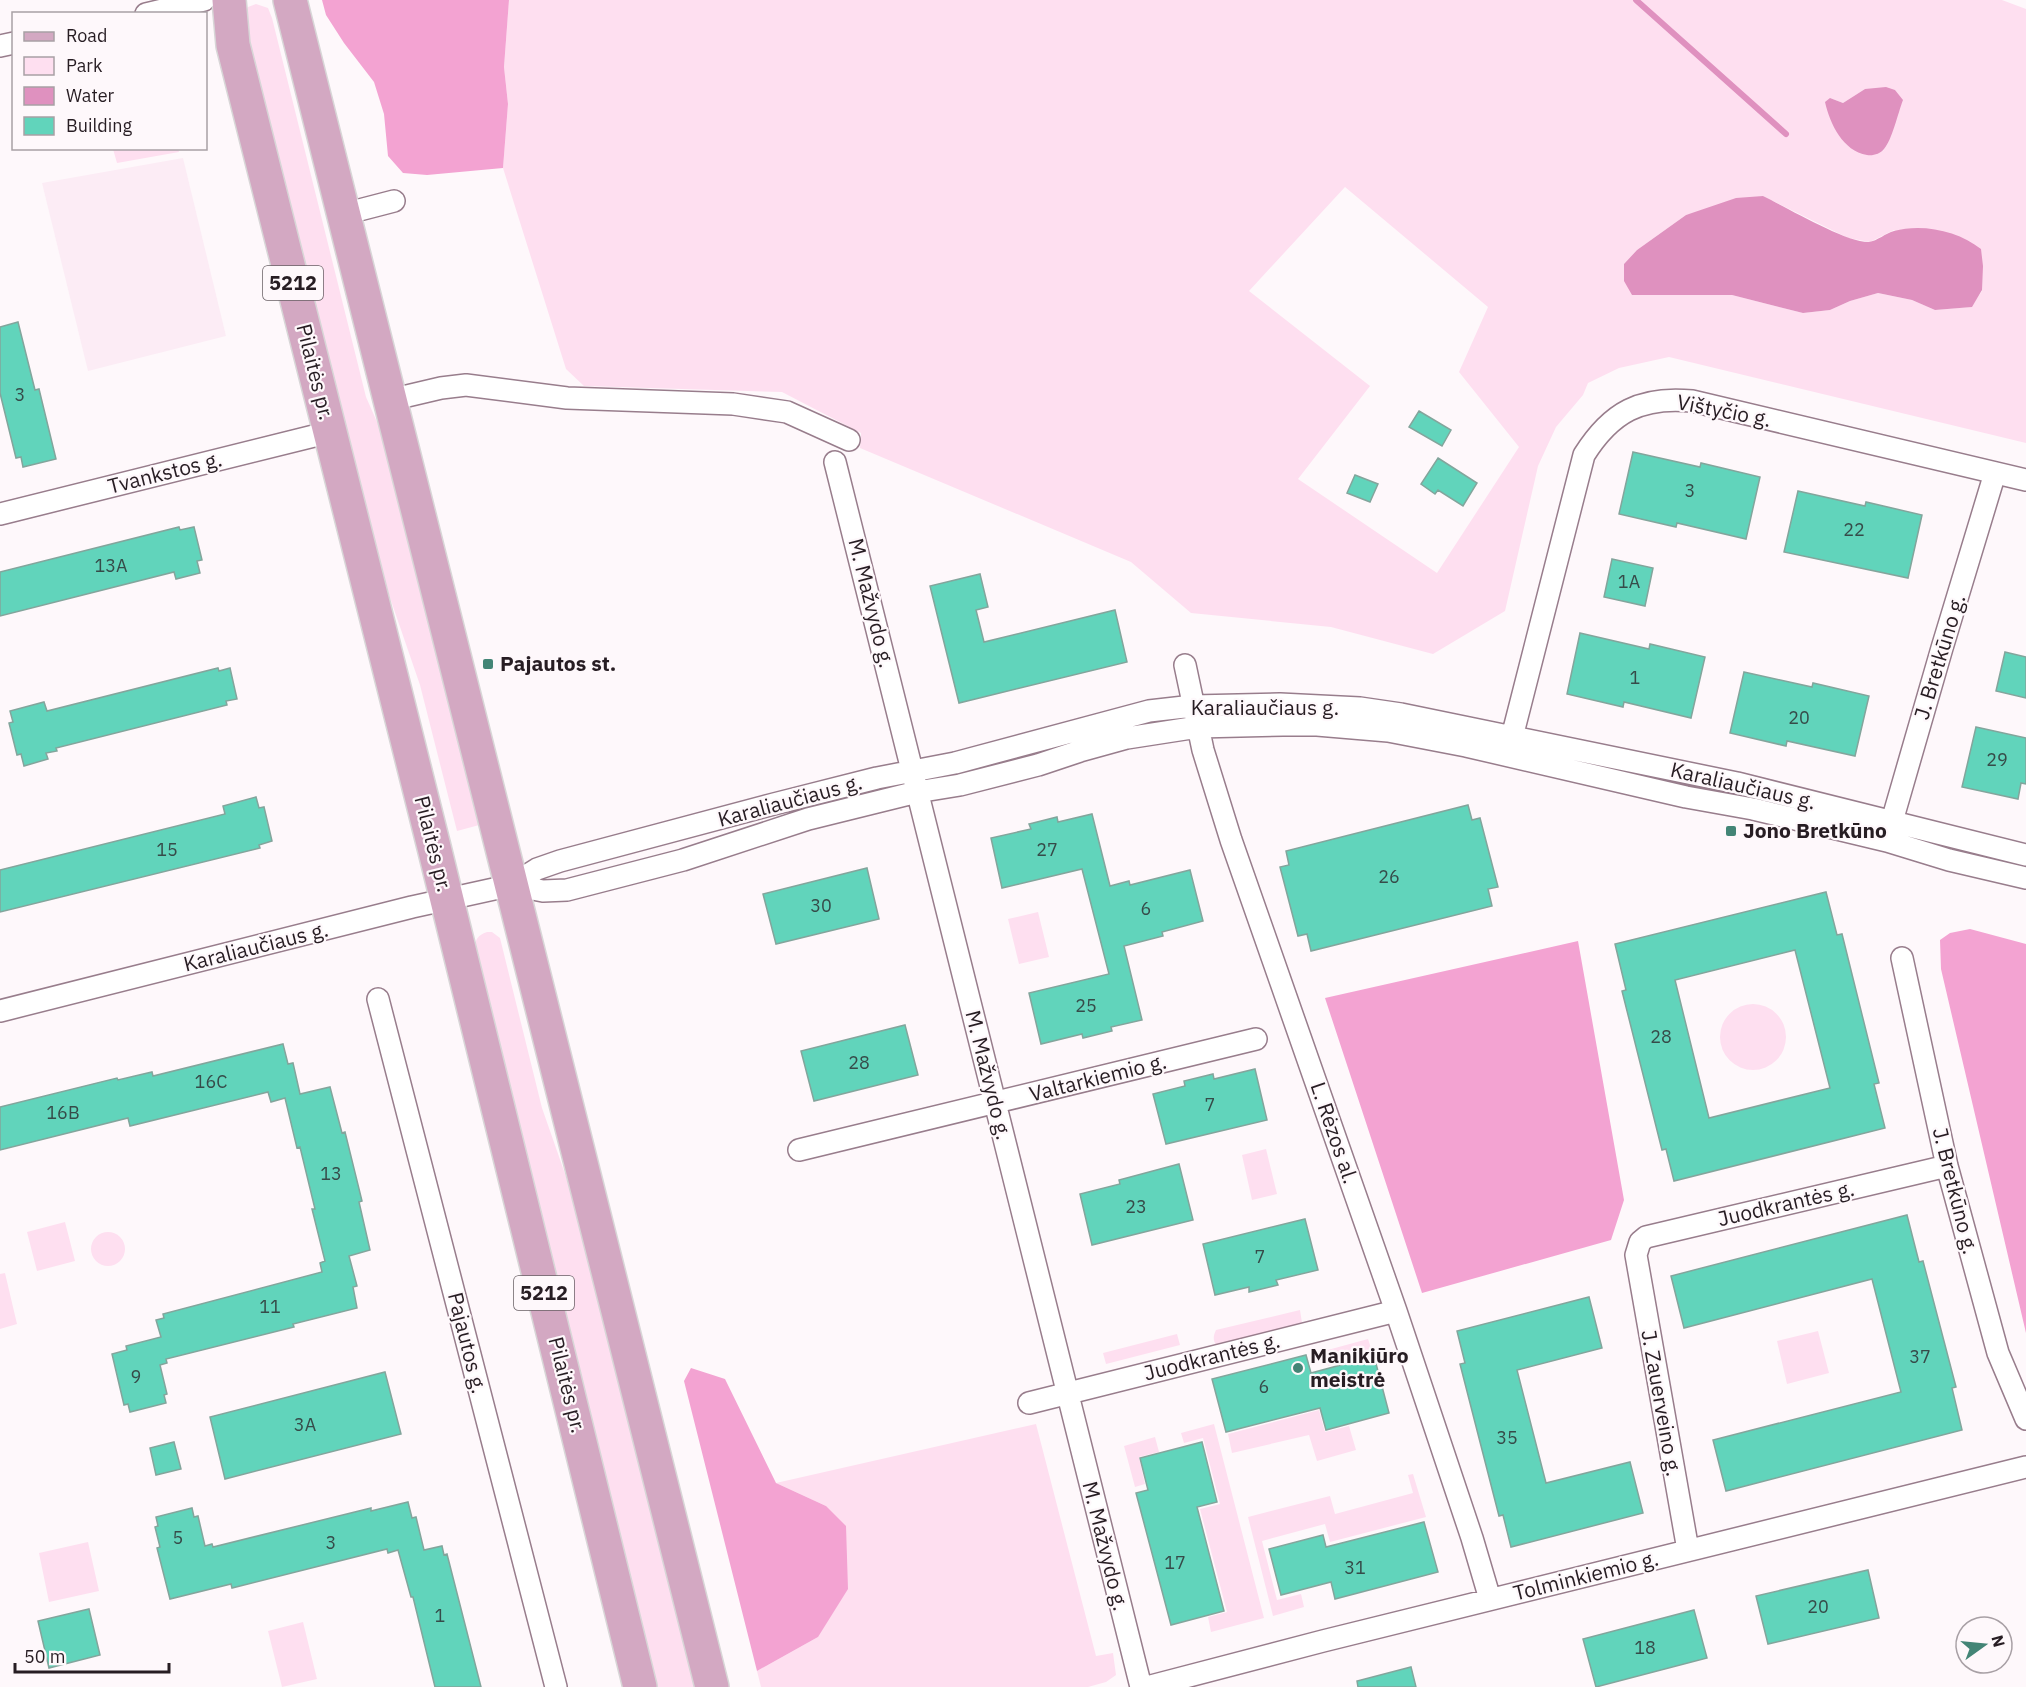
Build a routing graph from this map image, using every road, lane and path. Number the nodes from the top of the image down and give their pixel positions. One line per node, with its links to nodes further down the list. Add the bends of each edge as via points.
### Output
1 (204, 0): 5 (street)
2 (229, 0): 10 (main road, Pilaitės pr. / 5212, via 233,45)
3 (276, 0): 6 (main road)
4 (290, 0): 6 (main road)
5 (154, 12)
6 (301, 43): 8 (main road)
7 (394, 201): 8 (street)
8 (344, 214): 9 (main road)
9 (390, 400): 11 (street, via 466,385 567,398 733,404 787,412); 25 (main road)
10 (330, 432): 15 (street, Tvankstos g.); 26 (main road, Pilaitės pr. / 5212)
11 (849, 440)
12 (835, 462): 20 (street, M. Mažvydo g.)
13 (1995, 473): 14 (street, Vištyčio g.); 19 (street, Vištyčio g., via 1692,401 1648,402 1628,410 1609,422 1584,455); 22 (street, J. Bretkūno g.)
14 (2026, 480)
15 (0, 514)
16 (1185, 665): 17 (street, L. Rėzos al.)
17 (1193, 706): 18 (street, L. Rėzos al.); 19 (street, Karaliaučiaus g., via 1280,704 1359,708); 20 (street, Karaliaučiaus g., via 1149,711)
18 (1198, 727): 21 (street, Karaliaučiaus g., via 1127,738 1038,765); 22 (street, Karaliaučiaus g., via 1317,725 1388,731 1686,797); 35 (street, L. Rėzos al., via 1231,840)
19 (1512, 737): 22 (street, Karaliaučiaus g., via 1737,783)
20 (913, 771): 21 (street, M. Mažvydo g.); 25 (street, Karaliaučiaus g., via 560,861 537,869)
21 (917, 792): 25 (street, Karaliaučiaus g., via 808,819 682,860 567,890 543,891); 31 (street, M. Mažvydo g.)
22 (1889, 831): 23 (street, Karaliaučiaus g.); 24 (street, Karaliaučiaus g., via 1949,860)
23 (2026, 855)
24 (2026, 878)
25 (512, 885): 26 (street, Karaliaučiaus g.); 44 (main road)
26 (447, 900): 29 (street, Karaliaučiaus g.); 43 (main road, Pilaitės pr. / 5212)
27 (1902, 958): 33 (street, J. Bretkūno g.)
28 (378, 999): 42 (street, Pajautos g.)
29 (0, 1011)
30 (1256, 1039): 31 (street, Valtarkiemio g.)
31 (995, 1103): 32 (street, Valtarkiemio g.); 36 (street, M. Mažvydo g.)
32 (799, 1150)
33 (1947, 1166): 34 (street, Juodkrantės g., via 1646,1237); 38 (street, J. Bretkūno g., via 1998,1353)
34 (1636, 1256): 40 (street, J. Zauerveino g.)
35 (1395, 1311): 36 (street, Juodkrantės g.); 41 (street, L. Rėzos al.)
36 (1067, 1393): 37 (street, Juodkrantės g.); 45 (street, M. Mažvydo g.)
37 (1029, 1403)
38 (2026, 1419)
39 (2026, 1467): 40 (street, Tolminkiemio g.)
40 (1688, 1550): 41 (street, Tolminkiemio g.)
41 (1490, 1599): 46 (street, Tolminkiemio g.)
42 (556, 1687)
43 (640, 1687)
44 (712, 1687)
45 (1141, 1687)
46 (1147, 1687)

